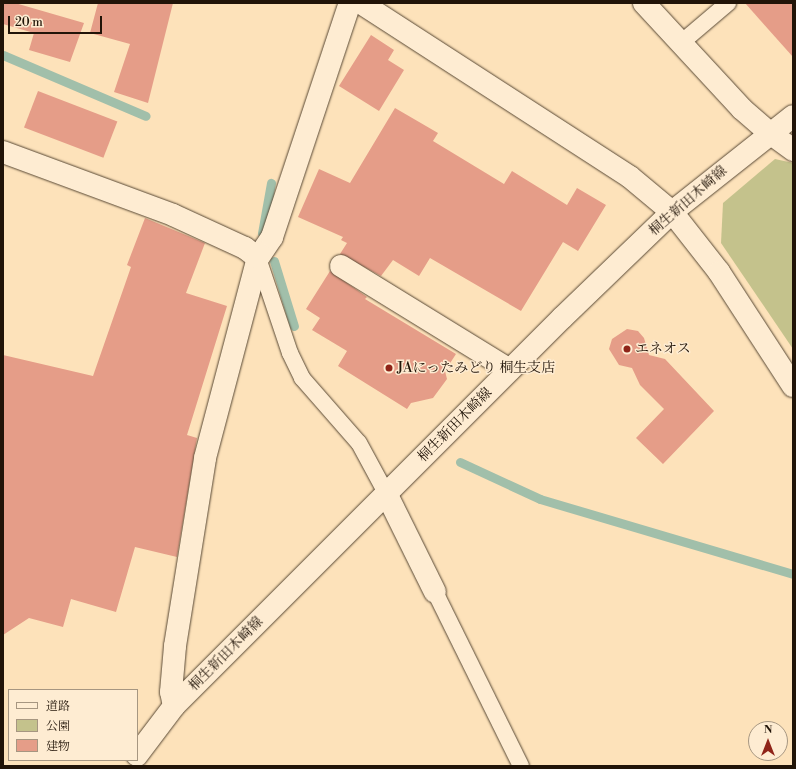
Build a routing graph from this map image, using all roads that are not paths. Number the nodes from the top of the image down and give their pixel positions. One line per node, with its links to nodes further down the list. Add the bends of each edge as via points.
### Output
1 (350, 3): 11 (street, via 272,237)
2 (361, 3): 10 (street, via 630,177)
3 (644, 3): 5 (street)
4 (728, 3): 5 (lane)
5 (681, 43): 7 (street, via 742,109)
6 (793, 116): 7 (street, 桐生新田木崎線)
7 (770, 133): 8 (street); 10 (street, 桐生新田木崎線)
8 (793, 150)
9 (3, 153): 11 (street, via 173,215 245,248)
10 (672, 212): 13 (street, 桐生新田木崎線); 14 (street, via 719,272)
11 (258, 258): 15 (lane, via 290,353 302,378 359,443); 17 (street, via 205,458 175,646 171,692)
12 (341, 266): 13 (street)
13 (510, 370): 15 (street, 桐生新田木崎線)
14 (793, 386)
15 (386, 493): 16 (street); 17 (street, 桐生新田木崎線)
16 (435, 592): 19 (lane)
17 (174, 706): 18 (street, 桐生新田木崎線)
18 (138, 754)
19 (520, 766)

